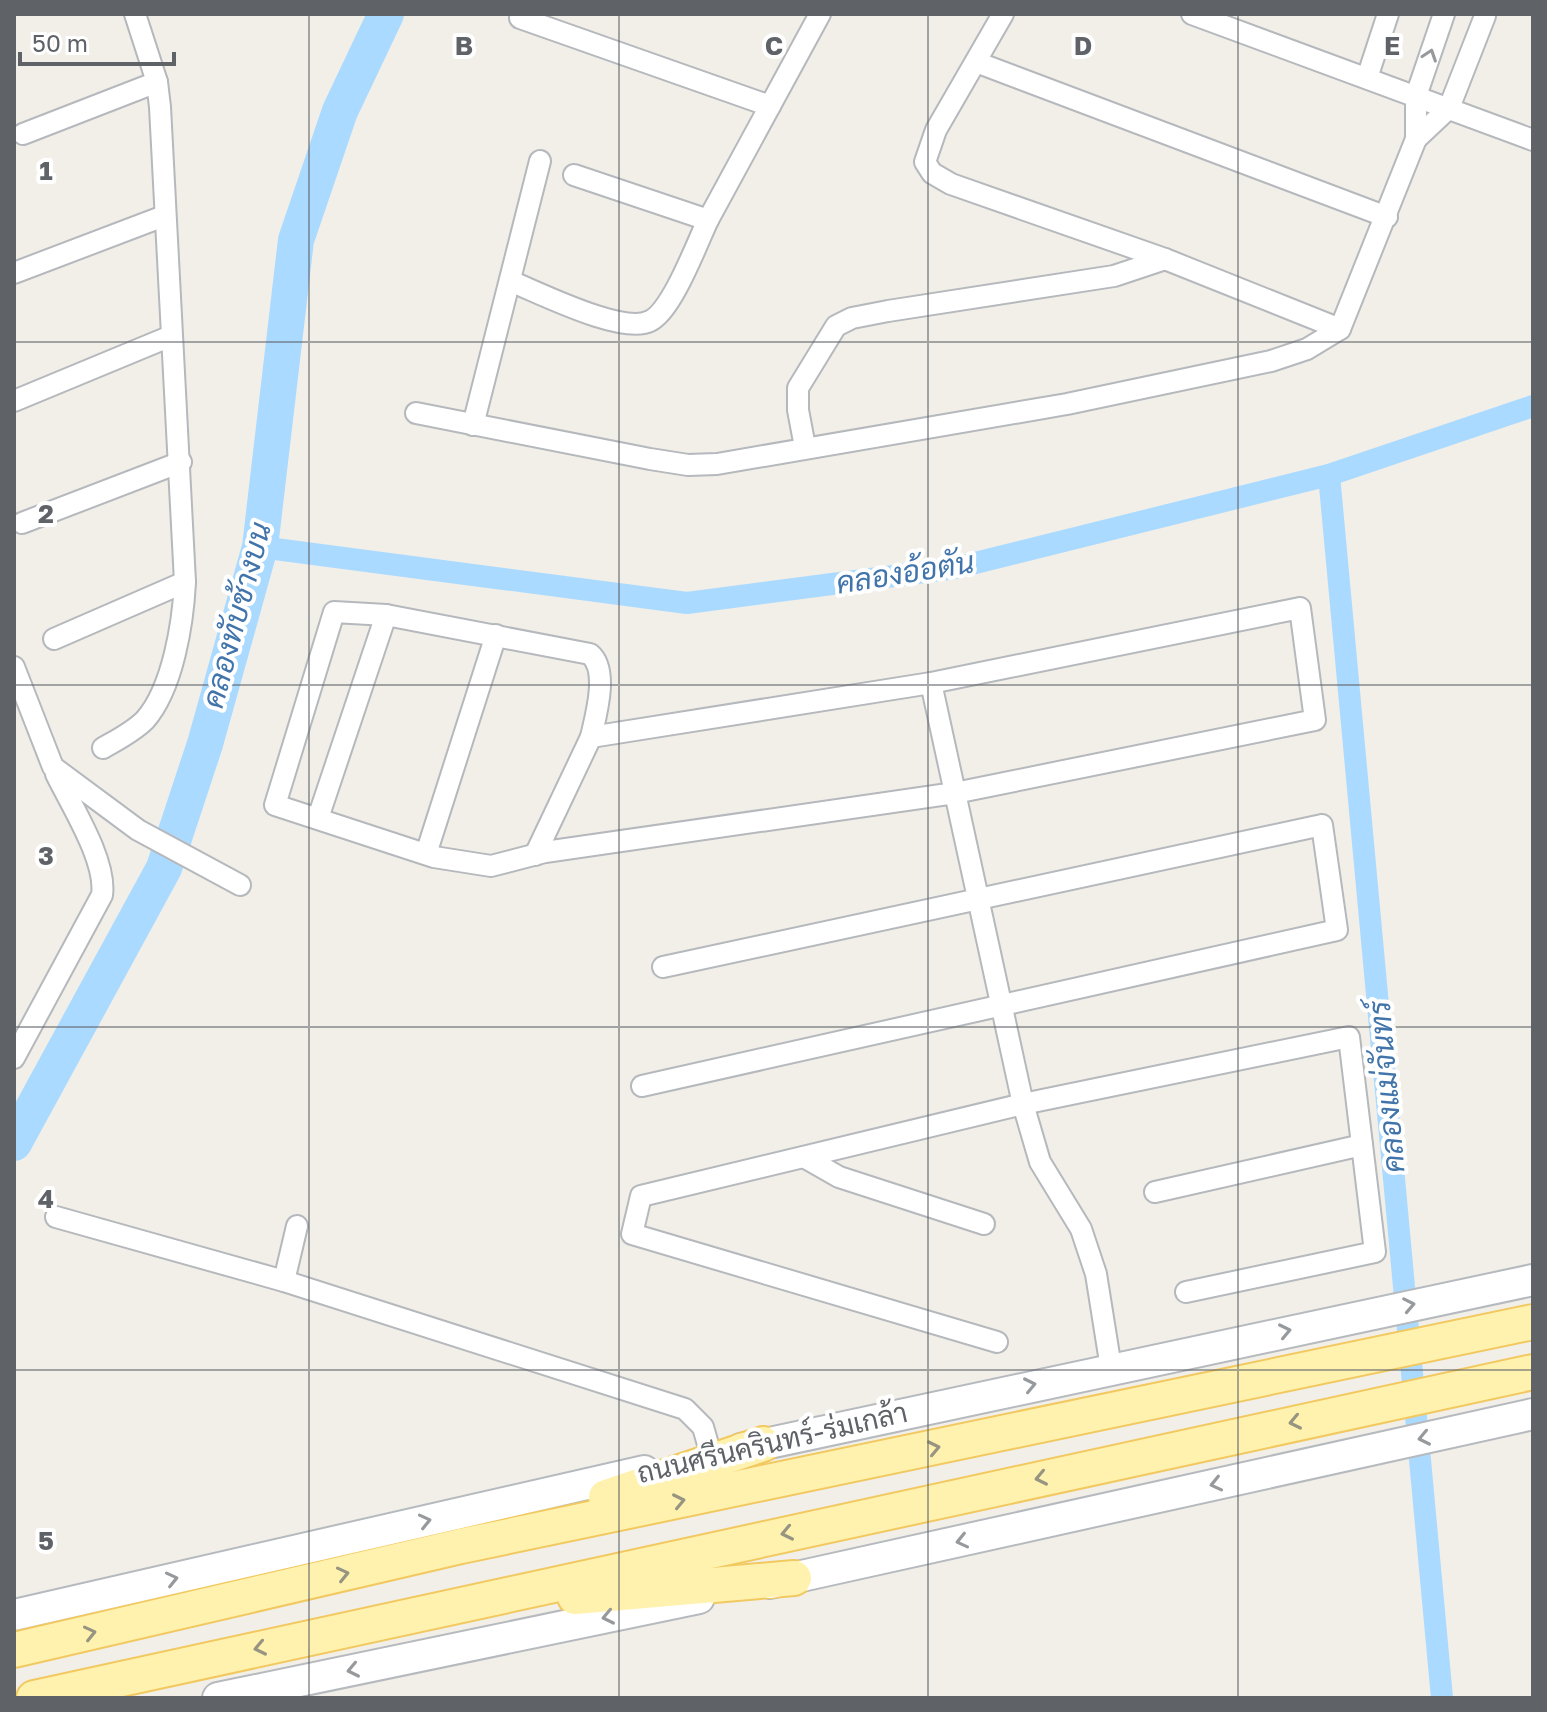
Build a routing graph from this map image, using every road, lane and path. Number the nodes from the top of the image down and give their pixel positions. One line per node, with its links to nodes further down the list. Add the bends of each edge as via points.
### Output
1 (135, 14): 11 (street)
2 (820, 14): 13 (street)
3 (1003, 14): 9 (street)
4 (1192, 14): 10 (street)
5 (1388, 14): 10 (street)
6 (1444, 14): 12 (street, one-way to 6)
7 (1485, 16): 14 (street)
8 (520, 18): 13 (street)
9 (976, 62): 21 (street); 23 (street, via 928,149 925,162 932,173)
10 (1367, 78): 12 (street)
11 (157, 82): 15 (street); 20 (street)
12 (1416, 96): 14 (street); 16 (street)
13 (770, 106): 22 (street)
14 (1449, 108): 16 (street); 17 (street)
15 (23, 134)
16 (1416, 139): 21 (street)
17 (1533, 140)
18 (540, 161): 25 (street)
19 (574, 175): 22 (street)
20 (164, 216): 24 (street); 27 (street)
21 (1387, 217): 26 (street)
22 (708, 220): 25 (street, via 666,306 650,321 604,318)
23 (1165, 259): 26 (street); 31 (street, via 1114,276 888,311 836,326 798,388)
24 (14, 273)
25 (510, 281): 30 (street)
26 (1340, 329): 31 (street, via 1307,349 1271,361 1067,404)
27 (171, 336): 28 (street); 32 (street)
28 (14, 401)
29 (416, 413): 30 (street)
30 (473, 425): 31 (street, via 688,465)
31 (805, 447)
32 (181, 462): 33 (street); 34 (street)
33 (22, 523)
34 (185, 582): 37 (street); 41 (street, via 183,621 157,699 146,718)
35 (386, 615): 36 (street); 44 (street); 44 (street, via 334,612 275,805)
36 (496, 635): 40 (street, via 584,652 596,659); 45 (street)
37 (54, 639)
38 (14, 667): 42 (street)
39 (931, 683): 40 (street); 43 (street); 43 (street, via 1300,608 1315,720)
40 (591, 737): 46 (street)
41 (103, 748)
42 (53, 767): 47 (street, via 138,830); 51 (street, via 104,884)
43 (955, 793): 46 (street); 48 (street)
44 (318, 818): 45 (street)
45 (426, 854): 46 (street, via 491,866)
46 (535, 855)
47 (240, 885)
48 (979, 901): 49 (street); 50 (street); 50 (street, via 1322,825 1337,930)
49 (663, 967)
50 (1001, 1003): 52 (street); 53 (street)
51 (14, 1058)
52 (642, 1086)
53 (1023, 1104): 54 (street, via 1349,1037); 55 (street); 65 (street, via 1040,1162 1081,1229 1096,1274)
54 (1362, 1145): 56 (street); 62 (street, via 1375,1252)
55 (804, 1157): 58 (street, via 839,1177); 64 (street, via 641,1196 632,1234)
56 (1155, 1192)
57 (56, 1217): 61 (street)
58 (984, 1224)
59 (297, 1226): 61 (street)
60 (1533, 1280): 65 (main road, ถนนศรีนครินทร์-ร่มเกล้า, one-way to 60)
61 (284, 1281): 69 (street, via 685,1409 703,1427)
62 (1186, 1292)
63 (1533, 1322): 70 (main road, ถนนศรีนครินทร์-ร่มเกล้า, one-way to 63)
64 (997, 1342)
65 (1111, 1368): 68 (main road, ถนนศรีนครินทร์-ร่มเกล้า, one-way to 65)
66 (1533, 1372): 72 (main road, one-way to 72)
67 (1533, 1414): 71 (main road, one-way to 71)
68 (763, 1444): 69 (main road, ถนนศรีนครินทร์-ร่มเกล้า); 70 (main road)
69 (711, 1455): 73 (main road, ถนนศรีนครินทร์-ร่มเกล้า, one-way to 69)
70 (461, 1546): 74 (main road, ถนนศรีนครินทร์-ร่มเกล้า, one-way to 70)
71 (794, 1578): 72 (main road); 76 (main road, one-way to 76)
72 (436, 1610): 75 (main road, one-way to 75)
73 (14, 1615)
74 (14, 1650)
75 (34, 1698)
76 (218, 1698)

